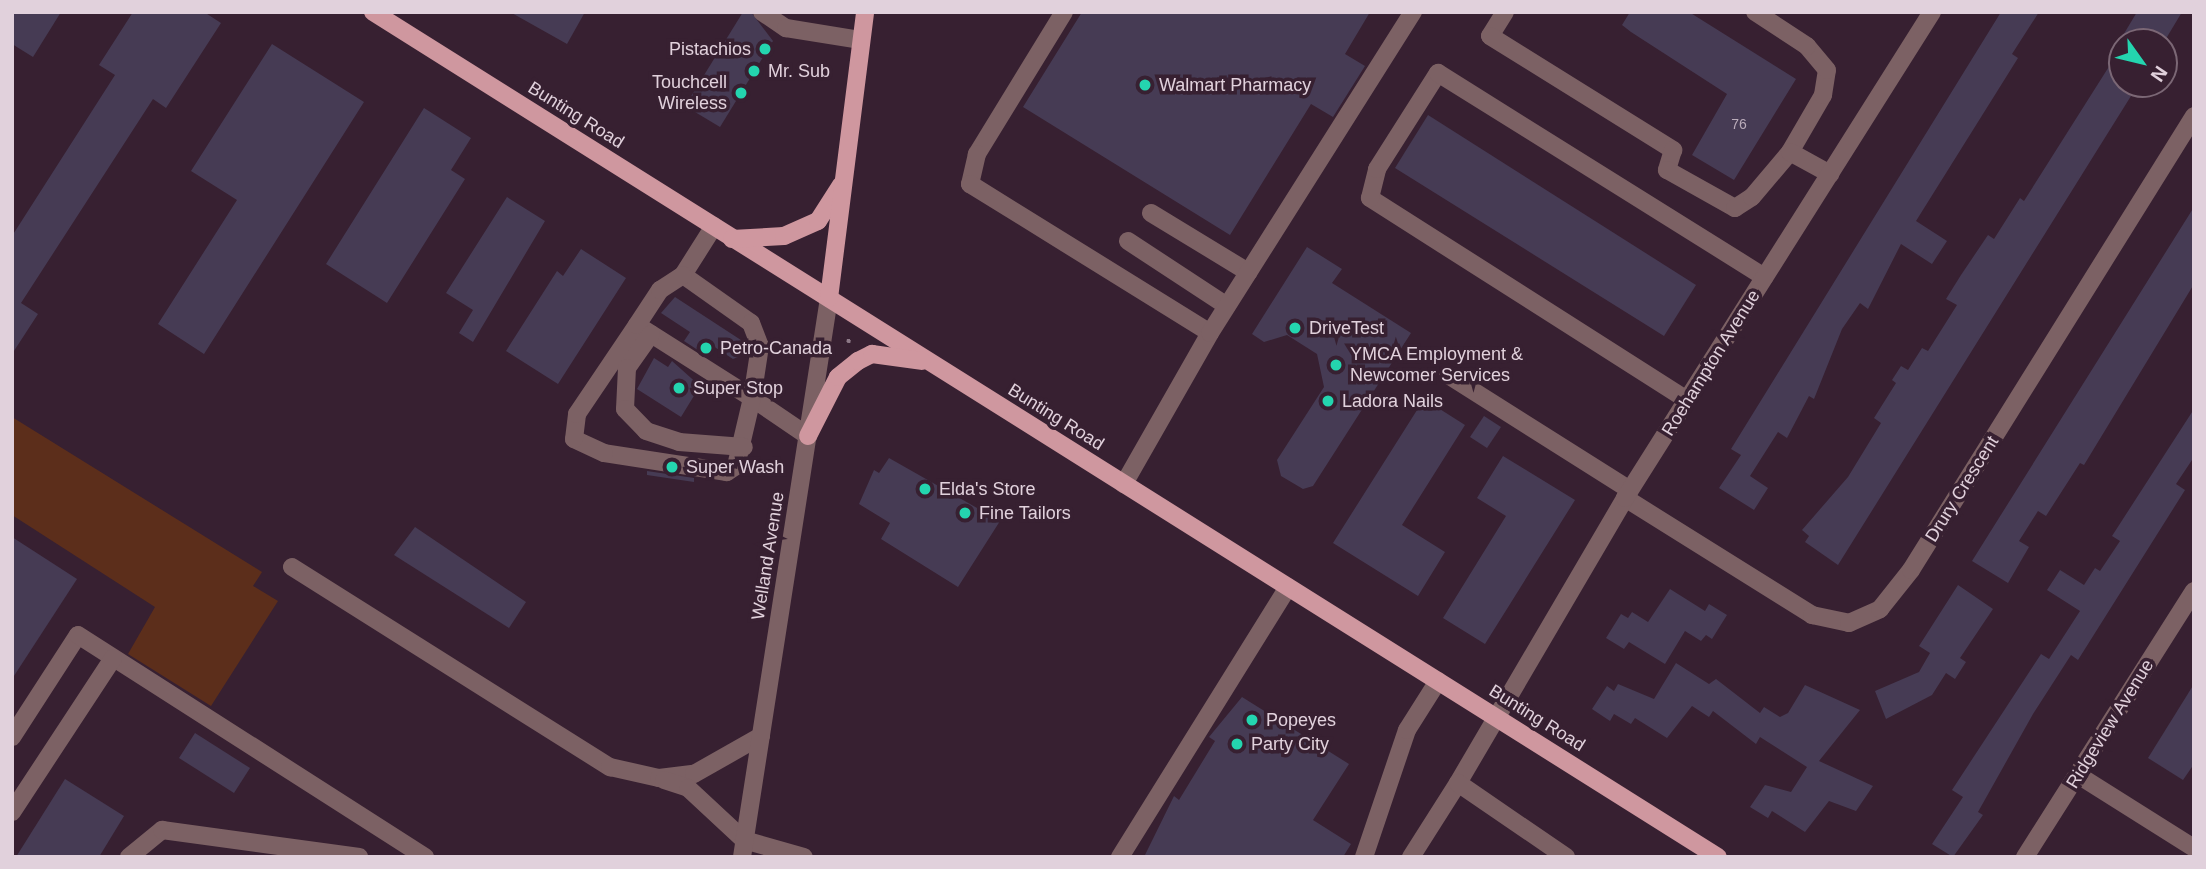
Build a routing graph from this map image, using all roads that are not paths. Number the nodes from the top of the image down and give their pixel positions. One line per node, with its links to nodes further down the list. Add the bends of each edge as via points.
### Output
1 (373, 12): 15 (main road, Bunting Road)
2 (762, 12): 9 (street, via 786,28)
3 (865, 12): 9 (main road, Welland Avenue)
4 (1064, 12): 24 (street, via 976,154 970,184)
5 (1413, 12): 18 (street)
6 (1505, 12): 11 (street, via 1490,36 1674,150 1667,170 1735,208)
7 (1755, 12): 11 (street, via 1807,46 1828,69 1823,95)
8 (1932, 12): 12 (street, Roehampton Avenue)
9 (861, 40): 13 (main road, Welland Avenue)
10 (2194, 117): 32 (street, Drury Crescent, via 1911,570 1880,609 1849,623 1812,615)
11 (1790, 152): 12 (street)
12 (1830, 174): 20 (street, Roehampton Avenue)
13 (844, 179): 16 (main road, via 818,222 784,236); 21 (main road, Welland Avenue)
14 (1151, 213): 18 (street)
15 (714, 226): 16 (main road, Bunting Road); 19 (street)
16 (732, 239): 21 (main road, Bunting Road)
17 (1128, 241): 22 (street)
18 (1248, 272): 22 (street)
19 (683, 275): 23 (street, via 660,290); 27 (street, via 751,323 760,346)
20 (1765, 276): 28 (street, Roehampton Avenue); 28 (street, via 1438,73 1377,169 1370,198)
21 (829, 298): 25 (main road, Bunting Road); 29 (street, Welland Avenue)
22 (1227, 306): 24 (street)
23 (644, 329): 27 (street); 30 (street, via 627,368 625,410 646,431 679,442); 30 (street, via 577,414 574,439 586,449 727,472)
24 (1210, 333): 31 (street)
25 (929, 362): 29 (main road, via 872,354 858,361 838,377); 31 (main road, Bunting Road)
26 (1448, 375): 32 (street, Drury Crescent)
27 (752, 398): 29 (street); 30 (street)
28 (1688, 400): 32 (street, Roehampton Avenue)
29 (808, 436): 39 (street, Welland Avenue)
30 (744, 447)
31 (1124, 484): 34 (main road, Bunting Road)
32 (1628, 494): 38 (street, Roehampton Avenue)
33 (292, 567): 42 (street, via 610,767)
34 (1288, 587): 37 (main road, Bunting Road); 53 (street)
35 (2194, 591): 41 (street, Ridgeview Avenue)
36 (113, 658): 40 (street, via 78,635); 44 (street); 51 (street)
37 (1438, 681): 38 (main road, Bunting Road); 54 (street, via 1406,730)
38 (1495, 717): 43 (street, Roehampton Avenue); 48 (main road, Bunting Road)
39 (761, 736): 42 (street, via 694,774); 45 (street, Welland Avenue)
40 (12, 737)
41 (2078, 775): 46 (street); 56 (street, Ridgeview Avenue)
42 (659, 778): 45 (street, via 688,788)
43 (1458, 783): 47 (street, Roehampton Avenue); 55 (street)
44 (12, 812)
45 (743, 848): 52 (street)
46 (2194, 848)
47 (1416, 855)
48 (1714, 856)
49 (129, 857): 50 (street, via 162,830)
50 (359, 857)
51 (425, 857)
52 (804, 857)
53 (1120, 857)
54 (1364, 857)
55 (1566, 857)
56 (2025, 857)

